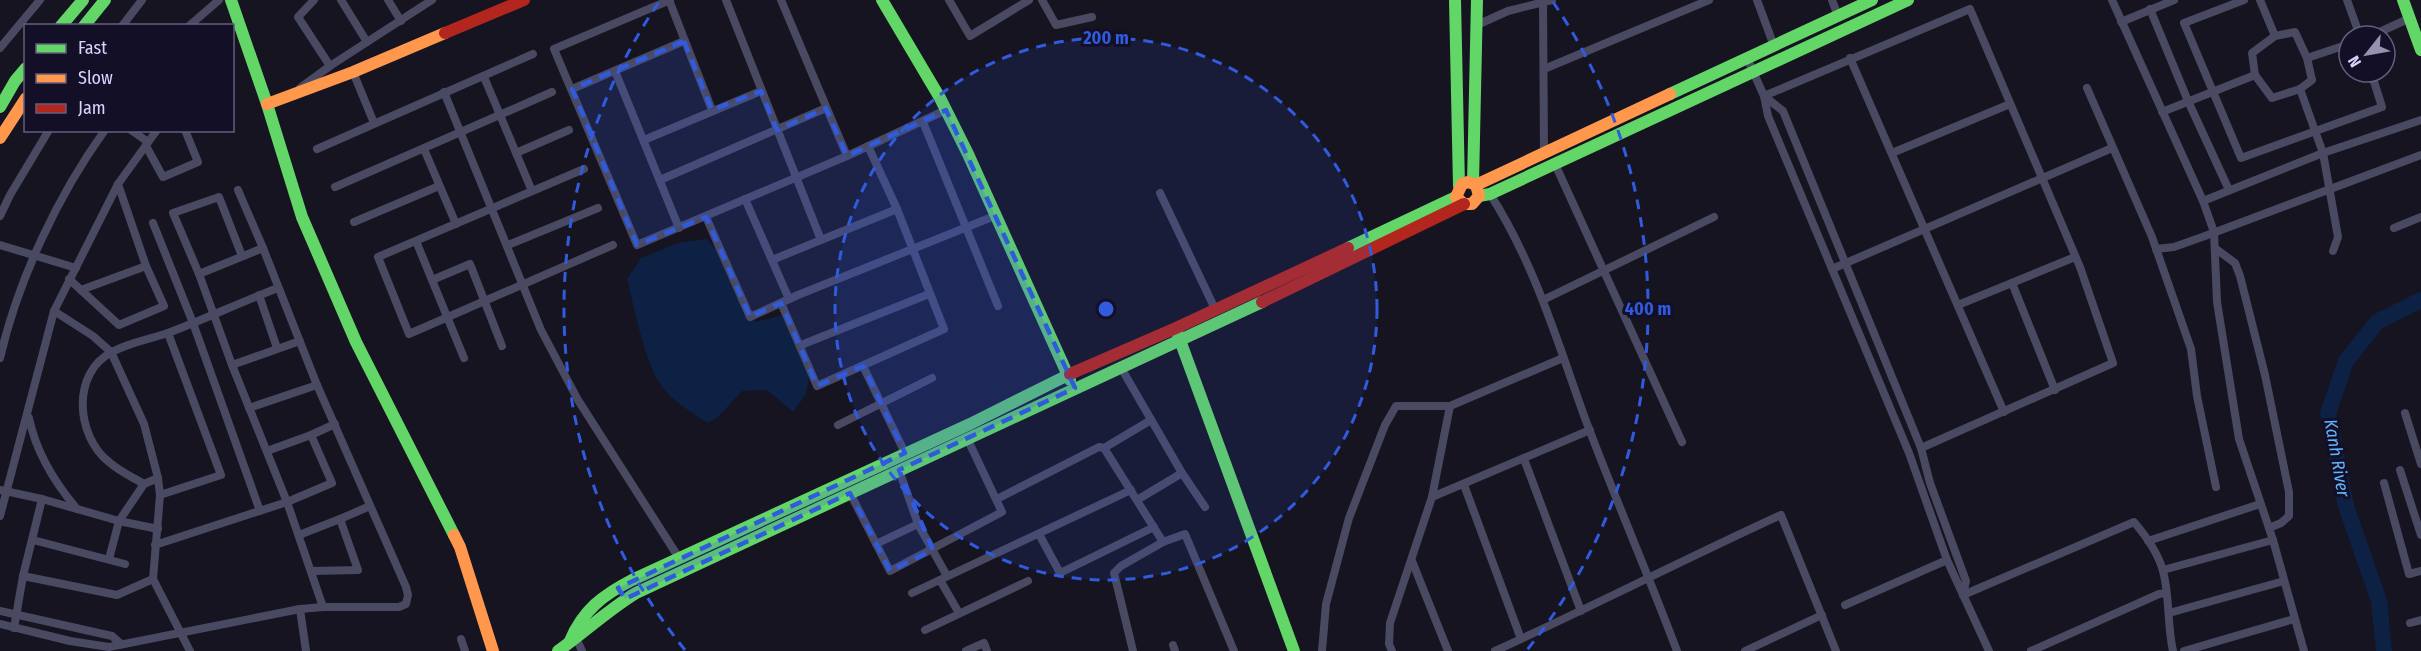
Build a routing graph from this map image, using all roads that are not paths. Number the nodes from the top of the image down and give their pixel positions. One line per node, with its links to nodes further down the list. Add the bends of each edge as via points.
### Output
1 (40, 0): 50 (street)
2 (83, 0): 39 (street)
3 (105, 0): 40 (street)
4 (142, 0): 41 (street)
5 (219, 0): 42 (street)
6 (231, 0): 77 (street)
7 (314, 0): 57 (street, via 298,17)
8 (341, 0): 47 (street)
9 (388, 0): 37 (street)
10 (432, 0): 37 (street)
11 (524, 0): 61 (street)
12 (669, 0): 48 (street); 67 (street, via 554,49)
13 (726, 0): 69 (street)
14 (781, 0): 80 (street)
15 (882, 0): 82 (street)
16 (949, 0): 17 (street, via 970,36)
17 (1029, 0)
18 (1042, 0): 35 (street, via 1056,25)
19 (1455, 0): 124 (street)
20 (1477, 0): 45 (street)
21 (1709, 0): 58 (street)
22 (1757, 0): 49 (street)
23 (1833, 0): 34 (street)
24 (1872, 0): 34 (street)
25 (1908, 0): 62 (street)
26 (2112, 0): 38 (street)
27 (2174, 0): 33 (street)
28 (2244, 0): 70 (street, via 2184,23)
29 (2260, 0): 46 (street)
30 (2347, 0): 43 (street)
31 (2403, 0): 36 (street)
32 (1546, 1): 45 (street, via 1508,11); 58 (street)
33 (2150, 9): 38 (street); 76 (street)
34 (1838, 16): 49 (street)
35 (1092, 17)
36 (2410, 18): 44 (street); 52 (street)
37 (401, 21): 47 (street)
38 (2121, 22): 83 (street)
39 (63, 24)
40 (86, 24)
41 (124, 24)
42 (191, 24)
43 (2356, 24)
44 (2397, 24)
45 (1477, 25): 120 (street)
46 (2275, 36): 56 (street, via 2295,32); 63 (street, via 2252,53)
47 (367, 42): 57 (street)
48 (684, 42): 60 (street); 81 (street)
49 (1774, 46): 54 (street)
50 (0, 48)
51 (2337, 48): 56 (street)
52 (2421, 50)
53 (532, 54): 64 (street)
54 (1747, 58): 62 (street); 107 (street)
55 (1850, 58): 73 (street); 78 (street, via 1970,9); 105 (street)
56 (2307, 58): 68 (street, via 2312,80)
57 (330, 66): 74 (street)
58 (1544, 69): 107 (street)
59 (24, 70): 79 (street)
60 (615, 71): 67 (street); 98 (street)
61 (352, 72): 74 (street); 87 (street)
62 (1754, 72): 73 (street); 110 (street)
63 (2255, 75): 68 (street, via 2272,98); 70 (street)
64 (484, 77): 71 (street); 84 (street)
65 (2375, 84): 90 (street, via 2382,107)
66 (2087, 88): 102 (street)
67 (572, 89): 138 (street, via 637,246)
68 (2300, 89): 90 (street)
69 (761, 91): 81 (street); 88 (street)
70 (2213, 91): 76 (street); 90 (street, via 2241,159)
71 (444, 92): 87 (street); 96 (street)
72 (552, 92): 84 (street)
73 (1764, 96): 157 (street, via 1783,111); 160 (street, via 1768,116)
74 (286, 98): 77 (street)
75 (24, 101): 97 (street)
76 (2188, 101): 83 (street); 121 (street)
77 (267, 104): 299 (street, via 302,217 356,342 460,547)
78 (2010, 104): 105 (street); 114 (street)
79 (0, 107)
80 (826, 108): 88 (street); 109 (street)
81 (712, 110): 98 (street)
82 (945, 110): 86 (street); 130 (street)
83 (2162, 112): 126 (street)
84 (500, 116): 96 (street); 104 (street)
85 (2421, 120): 106 (street)
86 (922, 122): 100 (street); 139 (street)
87 (374, 123): 101 (street)
88 (777, 129): 112 (street); 113 (street)
89 (569, 130): 104 (street)
90 (2315, 130): 106 (street)
91 (47, 132): 131 (street)
92 (104, 132): 153 (street)
93 (133, 132): 99 (street)
94 (156, 132): 99 (street)
95 (185, 132): 99 (street, via 198,162 163,177)
96 (460, 133): 103 (street); 127 (street)
97 (0, 138)
98 (644, 140): 113 (street)
99 (147, 144): 115 (street)
100 (868, 146): 109 (street); 129 (street)
101 (317, 148)
102 (2112, 148): 114 (street); 149 (street)
103 (424, 149): 116 (street); 117 (street)
104 (516, 153): 119 (street)
105 (1892, 153): 141 (street)
106 (2323, 153): 121 (street); 122 (street)
107 (1544, 154): 120 (street)
108 (2421, 155): 122 (street)
109 (847, 156): 112 (street)
110 (1555, 164): 120 (street); 161 (street)
111 (584, 169): 119 (street)
112 (796, 177): 125 (street); 143 (street)
113 (660, 180): 138 (street)
114 (2042, 180): 141 (street); 155 (street)
115 (118, 184): 158 (street); 159 (street)
116 (440, 186): 135 (street); 137 (street)
117 (335, 187)
118 (238, 190): 148 (street)
119 (532, 190): 127 (street)
120 (1479, 190): 124 (street, via 1475,202); 124 (street, via 1465,182); 171 (street, via 1505,218)
121 (2229, 190): 126 (street)
122 (2330, 190): 142 (street); 152 (street, via 2338,237)
123 (1160, 193): 176 (street)
124 (1460, 196): 176 (street); 182 (street)
125 (745, 199): 132 (street); 156 (street)
126 (2203, 201): 142 (street)
127 (492, 208): 137 (street); 146 (street)
128 (597, 208): 146 (street)
129 (897, 209): 143 (street); 151 (street)
130 (997, 215): 139 (street); 194 (street)
131 (0, 216)
132 (706, 217): 138 (street); 172 (street, via 750,317)
133 (1714, 217): 161 (street)
134 (2421, 217): 140 (street)
135 (354, 222)
136 (153, 223): 180 (street)
137 (456, 224): 144 (street)
138 (679, 228)
139 (965, 228): 151 (street); 175 (street)
140 (2394, 228)
141 (1925, 229): 157 (street); 174 (street)
142 (2214, 232): 149 (street, via 2174,247); 150 (street)
143 (821, 240): 156 (street)
144 (416, 241): 164 (street); 179 (street, via 378,258 409,334)
145 (0, 244): 153 (street)
146 (508, 244): 166 (street)
147 (613, 245): 166 (street)
148 (263, 248): 154 (street); 167 (street)
149 (2156, 249): 225 (street, via 2191,349)
150 (2216, 249): 235 (street, via 2217,302 2240,439); 245 (street, via 2235,263 2240,276 2289,492 2289,516)
151 (913, 250): 169 (street); 172 (street)
152 (2333, 251)
153 (35, 254): 159 (street); 188 (street, via 8,324)
154 (242, 256): 162 (street); 162 (street, via 219,197 173,213)
155 (2075, 257): 165 (street); 198 (street, via 2113,363)
156 (772, 260): 172 (street)
157 (1846, 262): 160 (street); 213 (street)
158 (146, 266): 168 (street); 168 (street, via 164,306 119,325)
159 (76, 268): 163 (street)
160 (1832, 269): 259 (street, via 1909,453)
161 (1604, 272): 171 (street); 211 (street)
162 (199, 274): 178 (street)
163 (69, 279): 168 (street); 177 (street)
164 (432, 280): 173 (street, via 470,264); 179 (street)
165 (2012, 283): 174 (street); 198 (street)
166 (524, 285): 173 (street); 257 (street, via 541,330 578,400)
167 (278, 288): 170 (street); 183 (street)
168 (81, 290)
169 (928, 294): 185 (street); 192 (street, via 944,329)
170 (260, 295): 178 (street); 186 (street)
171 (1543, 300): 190 (street)
172 (785, 301): 185 (street)
173 (484, 303): 179 (street); 184 (street)
174 (1958, 305): 202 (street)
175 (998, 306)
176 (1215, 309): 182 (street)
177 (54, 311): 187 (street); 204 (street)
178 (214, 313): 180 (street); 191 (street)
179 (448, 319): 189 (street)
180 (193, 323): 181 (street); 239 (street)
181 (168, 333): 187 (street); 229 (street, via 221,475)
182 (1178, 334): 193 (street); 194 (street); 306 (street)
183 (300, 341): 186 (street); 196 (street)
184 (502, 345)
185 (801, 345): 192 (street, via 817,386)
186 (277, 348): 191 (street)
187 (111, 352): 221 (street, via 144,424); 223 (street, via 98,363 81,398 85,425 107,461)
188 (0, 358)
189 (464, 358)
190 (1563, 358): 200 (street); 208 (street)
191 (232, 365): 201 (street)
192 (863, 366): 199 (street)
193 (1120, 366): 197 (street); 205 (street)
194 (1068, 375): 197 (street); 215 (street)
195 (932, 378): 199 (street)
196 (317, 385): 201 (street); 206 (street)
197 (1075, 388): 210 (street)
198 (2055, 390): 202 (street)
199 (880, 404): 207 (street); 215 (street)
200 (1450, 406): 230 (street); 307 (street, via 1396,406 1386,425 1349,518 1326,604)
201 (249, 408): 214 (street)
202 (2004, 412): 213 (street)
203 (2405, 413): 217 (street)
204 (28, 415): 226 (street); 238 (street, via 59,488)
205 (1151, 420): 212 (street); 220 (street)
206 (335, 424): 209 (street); 236 (street)
207 (838, 425)
208 (1590, 430): 216 (street); 266 (street)
209 (311, 435): 214 (street); 234 (street, via 332,483)
210 (968, 438): 218 (street); 232 (street)
211 (1682, 442)
212 (1104, 448): 227 (street); 232 (street, via 1099,447)
213 (1921, 448): 274 (street, via 1966,581)
214 (267, 451): 234 (street)
215 (905, 453): 257 (street)
216 (1524, 459): 224 (street); 280 (street)
217 (2421, 464)
218 (899, 470): 228 (street); 243 (street)
219 (2400, 470): 249 (street)
220 (1182, 473): 233 (street); 237 (street)
221 (158, 478): 223 (street); 229 (street)
222 (2384, 483): 264 (street, via 2409,574)
223 (144, 484): 242 (street)
224 (1464, 484): 230 (street); 294 (street)
225 (2216, 487)
226 (3, 490): 231 (street); 240 (street)
227 (1131, 490): 233 (street); 247 (street)
228 (850, 493): 254 (street); 275 (street)
229 (160, 495): 246 (street)
230 (1432, 497): 260 (street)
231 (42, 499): 238 (street); 250 (street)
232 (997, 499): 256 (street, via 1002,509 1000,515)
233 (1137, 500): 244 (street)
234 (287, 502): 239 (street); 248 (street)
235 (2260, 504): 245 (street); 252 (street)
236 (369, 506): 241 (street); 277 (street, via 406,587 407,602 399,607)
237 (1205, 507)
238 (78, 509): 242 (street)
239 (260, 511): 255 (street)
240 (0, 516)
241 (340, 519): 248 (street); 263 (street, via 358,570)
242 (119, 521): 246 (street); 258 (street)
243 (918, 524): 254 (street); 256 (street)
244 (1154, 527): 247 (street, via 1060,573); 253 (street)
245 (2269, 528): 251 (street)
246 (158, 529): 255 (street)
247 (1039, 534): 267 (street)
248 (299, 535): 263 (street)
249 (2421, 535)
250 (33, 540): 258 (street); 265 (street)
251 (2272, 540): 262 (street); 270 (street)
252 (2148, 541): 262 (street); 274 (street, via 2134,522)
253 (1163, 542): 304 (street, via 1114,573); 305 (street, via 1185,534)
254 (876, 544): 256 (street, via 890,571)
255 (155, 545): 268 (street)
256 (933, 550): 267 (street)
257 (679, 558): 271 (street)
258 (109, 559): 261 (street)
259 (1947, 560): 274 (street); 276 (street)
260 (1412, 561): 308 (street, via 1390,623); 309 (street)
261 (125, 564)
262 (2163, 570): 273 (street)
263 (312, 571): 277 (street)
264 (2421, 571)
265 (23, 576): 268 (street, via 117,596); 283 (street)
266 (1649, 576): 280 (street); 284 (street, via 1781,514); 311 (street)
267 (944, 578): 272 (street); 281 (street)
268 (153, 579): 291 (street)
269 (1028, 581): 281 (street)
270 (2284, 581): 282 (street); 285 (street)
271 (618, 588): 275 (street); 293 (street, via 588,609 576,624)
272 (912, 593)
273 (2166, 593): 282 (street); 315 (street)
274 (1963, 595): 314 (street)
275 (625, 599): 293 (street)
276 (1845, 605)
277 (323, 607): 278 (street)
278 (300, 609): 291 (street); 297 (street)
279 (0, 611): 283 (street)
280 (1581, 611): 294 (street)
281 (959, 613): 290 (street)
282 (2169, 613): 316 (street)
283 (16, 615): 289 (street); 295 (street, via 112,636)
284 (1822, 615): 312 (street); 313 (street)
285 (2294, 619): 317 (street); 318 (street)
286 (2421, 620): 287 (street)
287 (2410, 623)
288 (0, 624): 289 (street)
289 (14, 628): 295 (street)
290 (926, 630)
291 (181, 632): 295 (street); 296 (street)
292 (461, 639): 298 (street)
293 (573, 639): 300 (street); 301 (street)
294 (1521, 639): 310 (street)
295 (119, 647)
296 (190, 651)
297 (306, 651)
298 (465, 651)
299 (493, 651)
300 (558, 651)
301 (582, 651)
302 (966, 651): 303 (street, via 984,643)
303 (987, 651)
304 (1133, 651)
305 (1234, 651)
306 (1294, 651)
307 (1322, 651)
308 (1392, 651)
309 (1448, 651)
310 (1495, 651)
311 (1677, 651)
312 (1745, 651)
313 (1836, 651)
314 (1989, 651)
315 (2031, 651)
316 (2173, 651)
317 (2184, 651)
318 (2304, 651)

